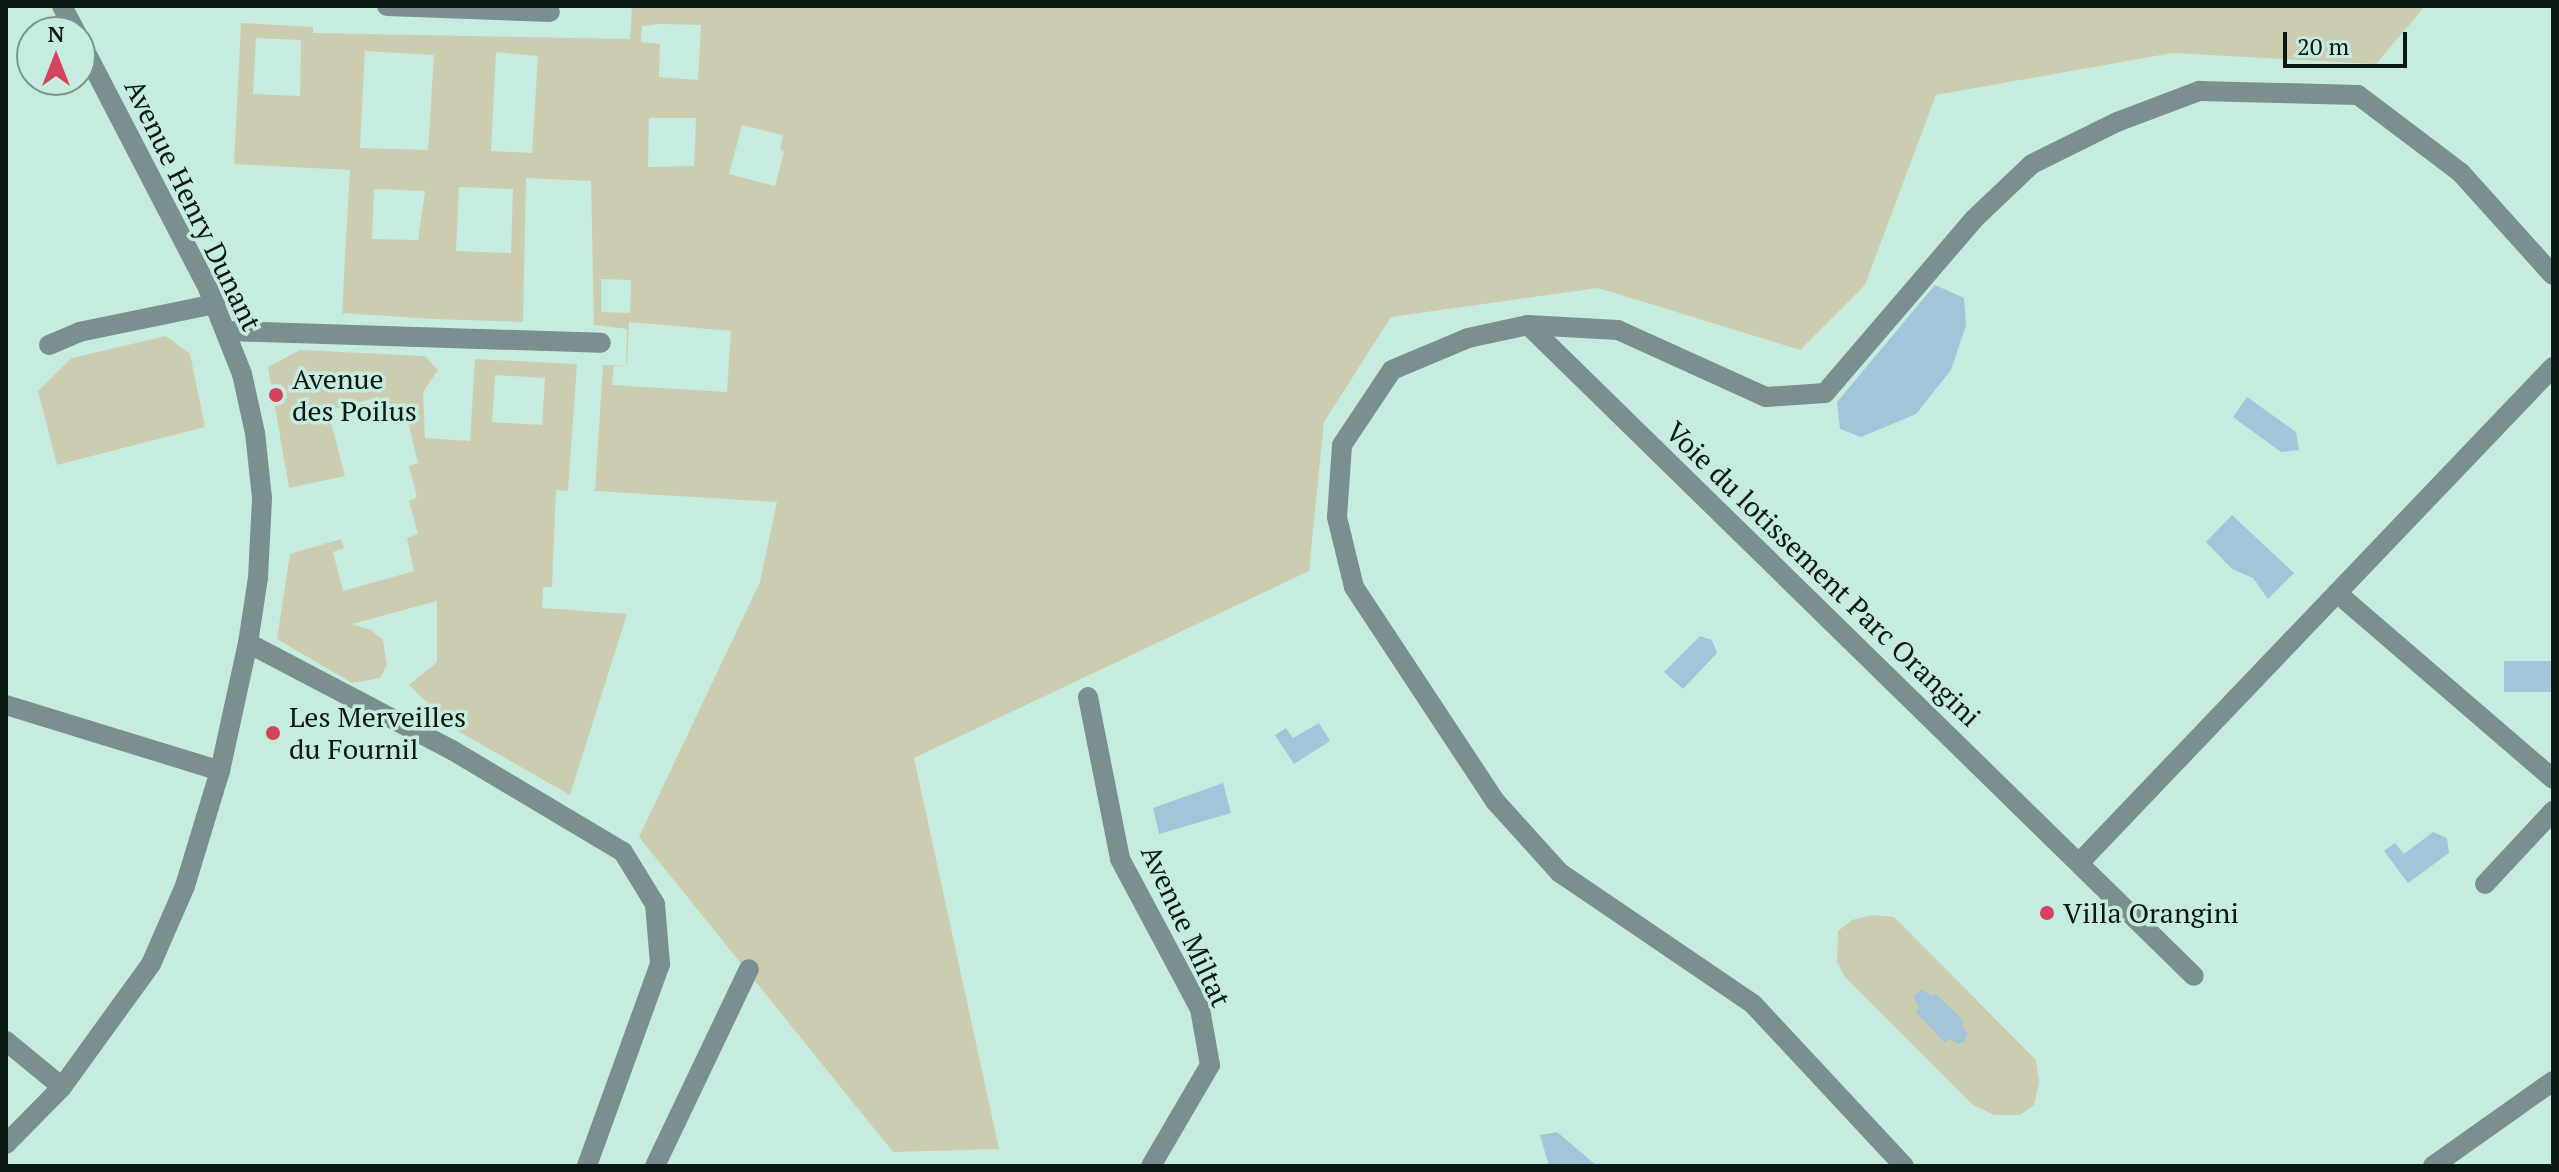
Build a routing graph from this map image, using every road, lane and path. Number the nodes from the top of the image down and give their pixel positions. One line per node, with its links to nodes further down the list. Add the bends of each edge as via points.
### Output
1 (387, 6): 2 (street)
2 (550, 12)
3 (96, 72): 5 (street, Avenue Henry Dunant)
4 (2553, 275): 6 (street, via 2461,173 2358,95 2199,91 2117,122 2032,164 1974,219 1825,393 1766,397 1618,330)
5 (215, 304): 7 (street, Avenue Henry Dunant); 9 (street, via 79,332)
6 (1528, 325): 18 (street, Voie du lotissement Parc Orangini); 29 (street, via 1468,338 1392,370 1367,407 1342,445 1337,517 1354,587 1495,801 1560,873 1753,1004)
7 (227, 331): 8 (street); 12 (street, Avenue Henry Dunant, via 255,433 262,498)
8 (601, 343)
9 (49, 345)
10 (2553, 367): 11 (street)
11 (2337, 593): 16 (street); 18 (street)
12 (248, 643): 15 (street, Avenue Henry Dunant); 26 (street, via 452,750 623,852 655,904 660,964)
13 (1088, 697): 28 (street, Avenue Miltat, via 1120,859 1200,1009 1210,1065)
14 (6, 705): 15 (street)
15 (220, 771): 24 (street, Avenue Henry Dunant, via 185,886 151,964)
16 (2553, 779)
17 (2553, 811): 19 (street)
18 (2079, 863): 21 (street, Voie du lotissement Parc Orangini)
19 (2485, 884)
20 (749, 969): 27 (street)
21 (2194, 976)
22 (6, 1041): 24 (street)
23 (2553, 1081): 30 (street)
24 (62, 1087): 25 (street, Avenue Henry Dunant)
25 (6, 1144)
26 (587, 1166)
27 (655, 1166)
28 (1151, 1166)
29 (1904, 1166)
30 (2433, 1166)

